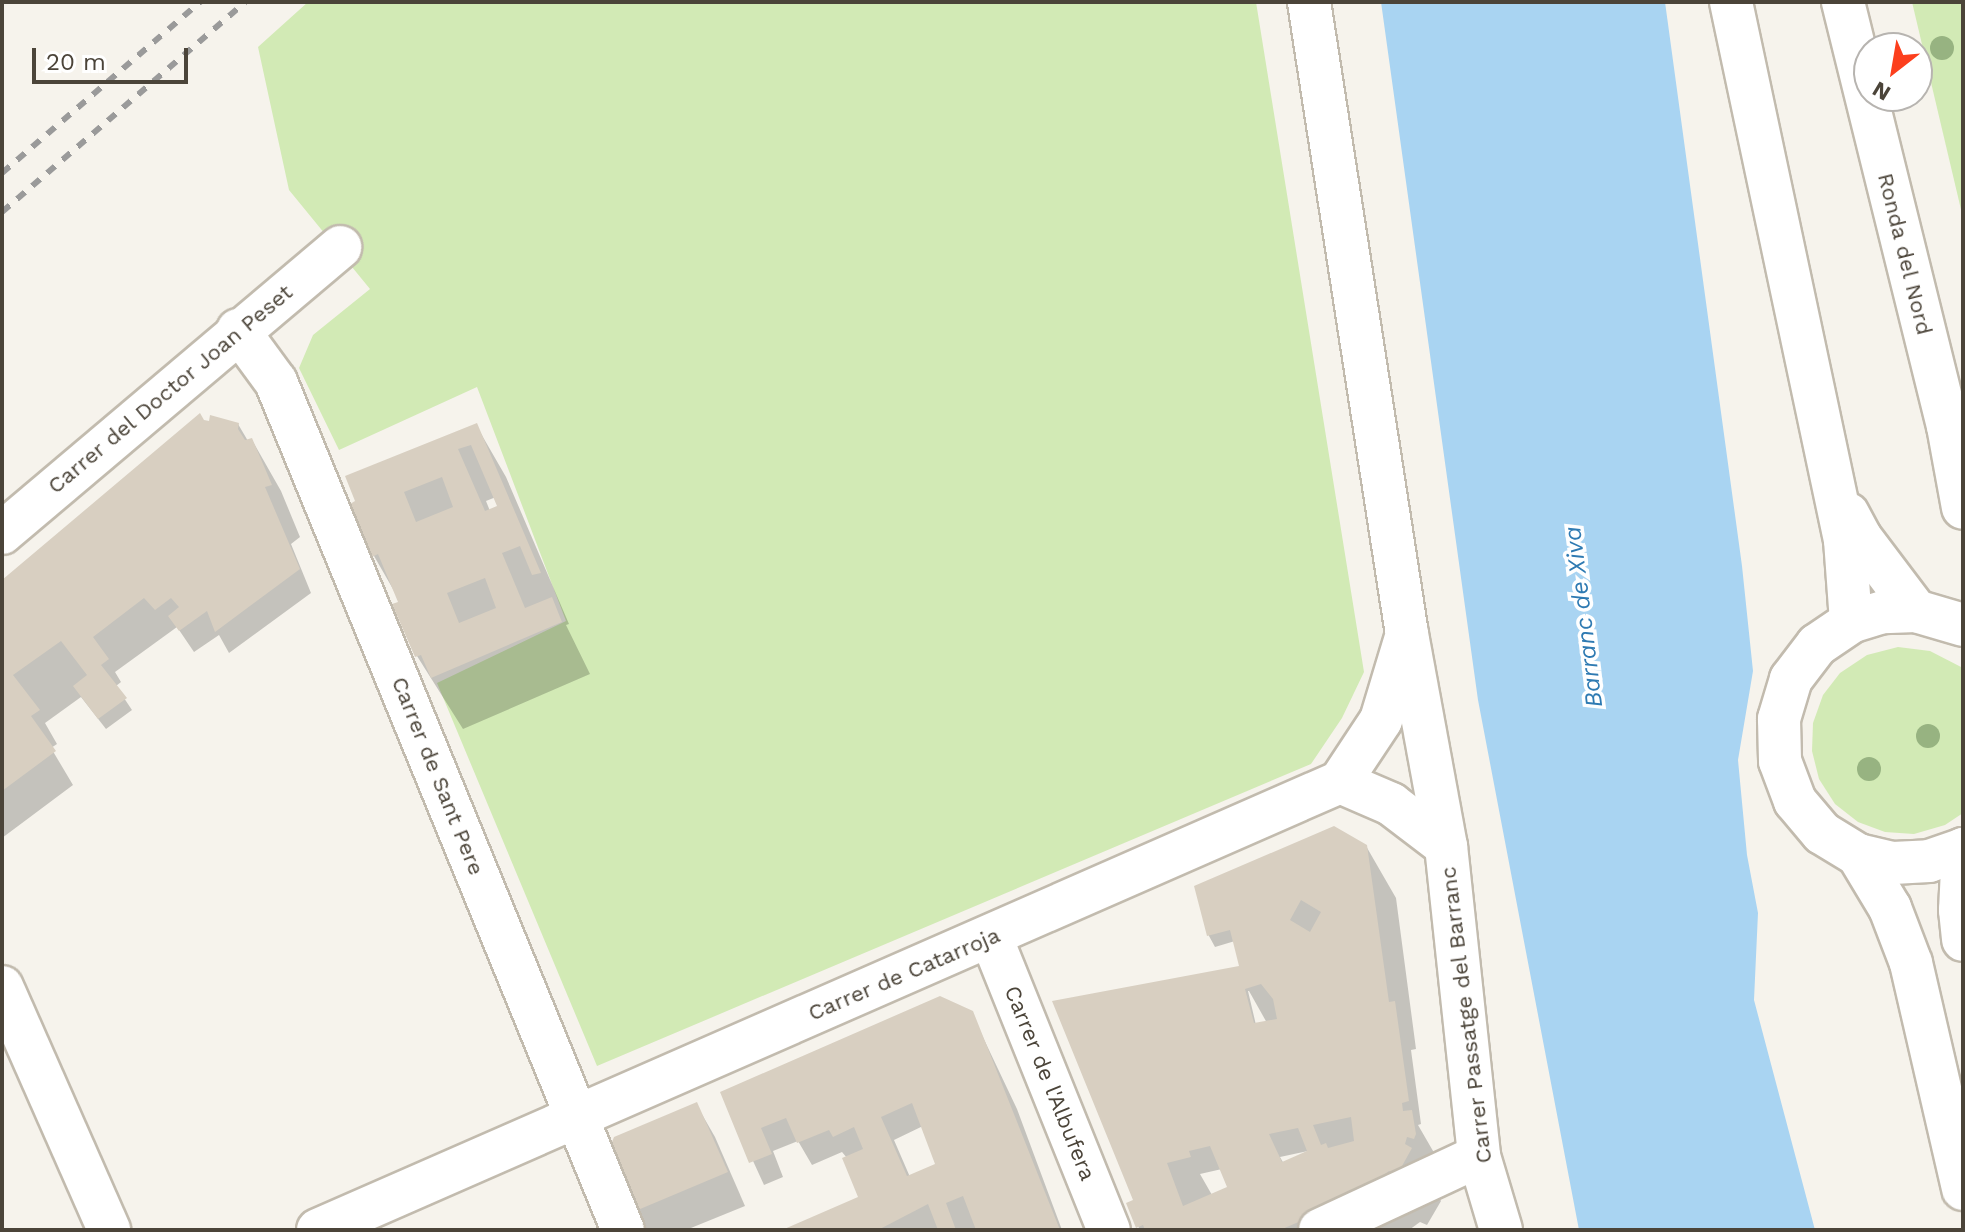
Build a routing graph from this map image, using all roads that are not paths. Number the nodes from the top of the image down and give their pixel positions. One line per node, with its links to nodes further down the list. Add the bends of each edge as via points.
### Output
1 (1731, 2): 7 (street)
2 (1843, 2): 6 (street, Ronda del Nord)
3 (1310, 10): 13 (street, Carrer Passatge del Barranc)
4 (340, 247): 5 (street, Carrer del Doctor Joan Peset)
5 (238, 330): 9 (street, Carrer del Doctor Joan Peset); 21 (street, Carrer de Sant Pere, via 276,382)
6 (1955, 430): 8 (street, Ronda del Nord)
7 (1835, 492): 10 (street, via 1860,537); 11 (street, via 1845,540)
8 (1963, 508)
9 (2, 533)
10 (1916, 611): 11 (street, via 1883,612); 12 (street)
11 (1851, 622): 17 (street, via 1817,645 1791,679 1779,719 1780,761 1795,801 1822,833)
12 (1963, 625)
13 (1407, 634): 14 (street, via 1381,720); 15 (street, Carrer Passatge del Barranc)
14 (1340, 782): 15 (street, Carrer Passatge del Barranc, via 1391,804); 18 (street, Carrer de Catarroja)
15 (1446, 846): 22 (street, Carrer Passatge del Barranc)
16 (1963, 849): 17 (street, via 1929,861 1893,863); 19 (street)
17 (1858, 855): 23 (street, via 1890,908 1911,963)
18 (991, 937): 21 (street, Carrer de Catarroja); 27 (street, Carrer de l'Albufera)
19 (1963, 940)
20 (2, 987): 24 (street)
21 (579, 1115): 25 (street, Carrer de Catarroja); 26 (street, Carrer de Sant Pere)
22 (1479, 1156): 28 (street); 29 (street, Carrer Passatge del Barranc)
23 (1963, 1189)
24 (109, 1230)
25 (318, 1230)
26 (623, 1230)
27 (1109, 1230)
28 (1320, 1230)
29 (1501, 1230)

